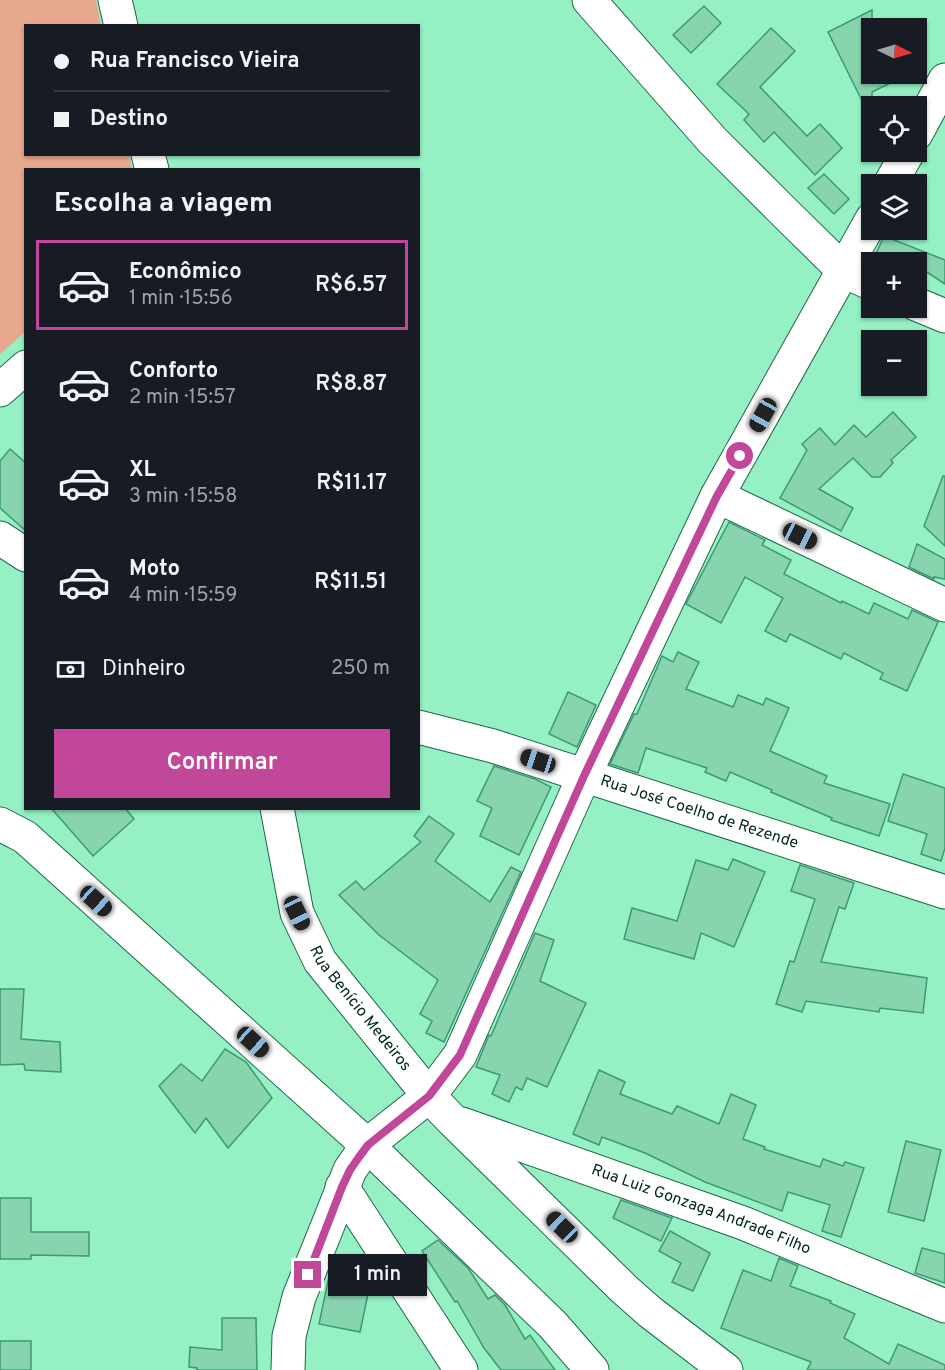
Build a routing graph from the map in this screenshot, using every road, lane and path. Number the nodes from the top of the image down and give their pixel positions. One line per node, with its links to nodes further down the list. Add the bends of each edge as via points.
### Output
1 (115, 0): 3 (street)
2 (588, 0): 7 (street, via 712,140)
3 (121, 24)
4 (945, 80): 5 (street)
5 (927, 114)
6 (867, 240): 7 (street)
7 (858, 278): 12 (street)
8 (927, 309): 9 (street)
9 (945, 316)
10 (24, 369): 11 (street)
11 (0, 390)
12 (717, 496): 15 (street); 17 (street)
13 (0, 538): 14 (street)
14 (24, 554)
15 (945, 605)
16 (420, 728): 17 (street, Rua José Coelho de Rezende)
17 (584, 776): 20 (street, Rua José Coelho de Rezende); 21 (street, via 475,1025 460,1055)
18 (277, 810): 21 (street, Rua Benício Medeiros, via 297,913 320,961)
19 (0, 824): 23 (street, via 25,837)
20 (945, 891)
21 (429, 1096): 22 (street, Rua Benício Medeiros); 23 (street)
22 (452, 1120): 25 (street, Rua Luiz Gonzaga Andrade Filho, via 743,1223); 29 (street, Rua Benício Medeiros, via 624,1289)
23 (368, 1145): 24 (street); 28 (street, via 553,1325)
24 (342, 1187): 26 (street, via 299,1297 289,1336); 27 (street)
25 (945, 1306)
26 (288, 1370)
27 (461, 1370)
28 (592, 1370)
29 (726, 1370)

